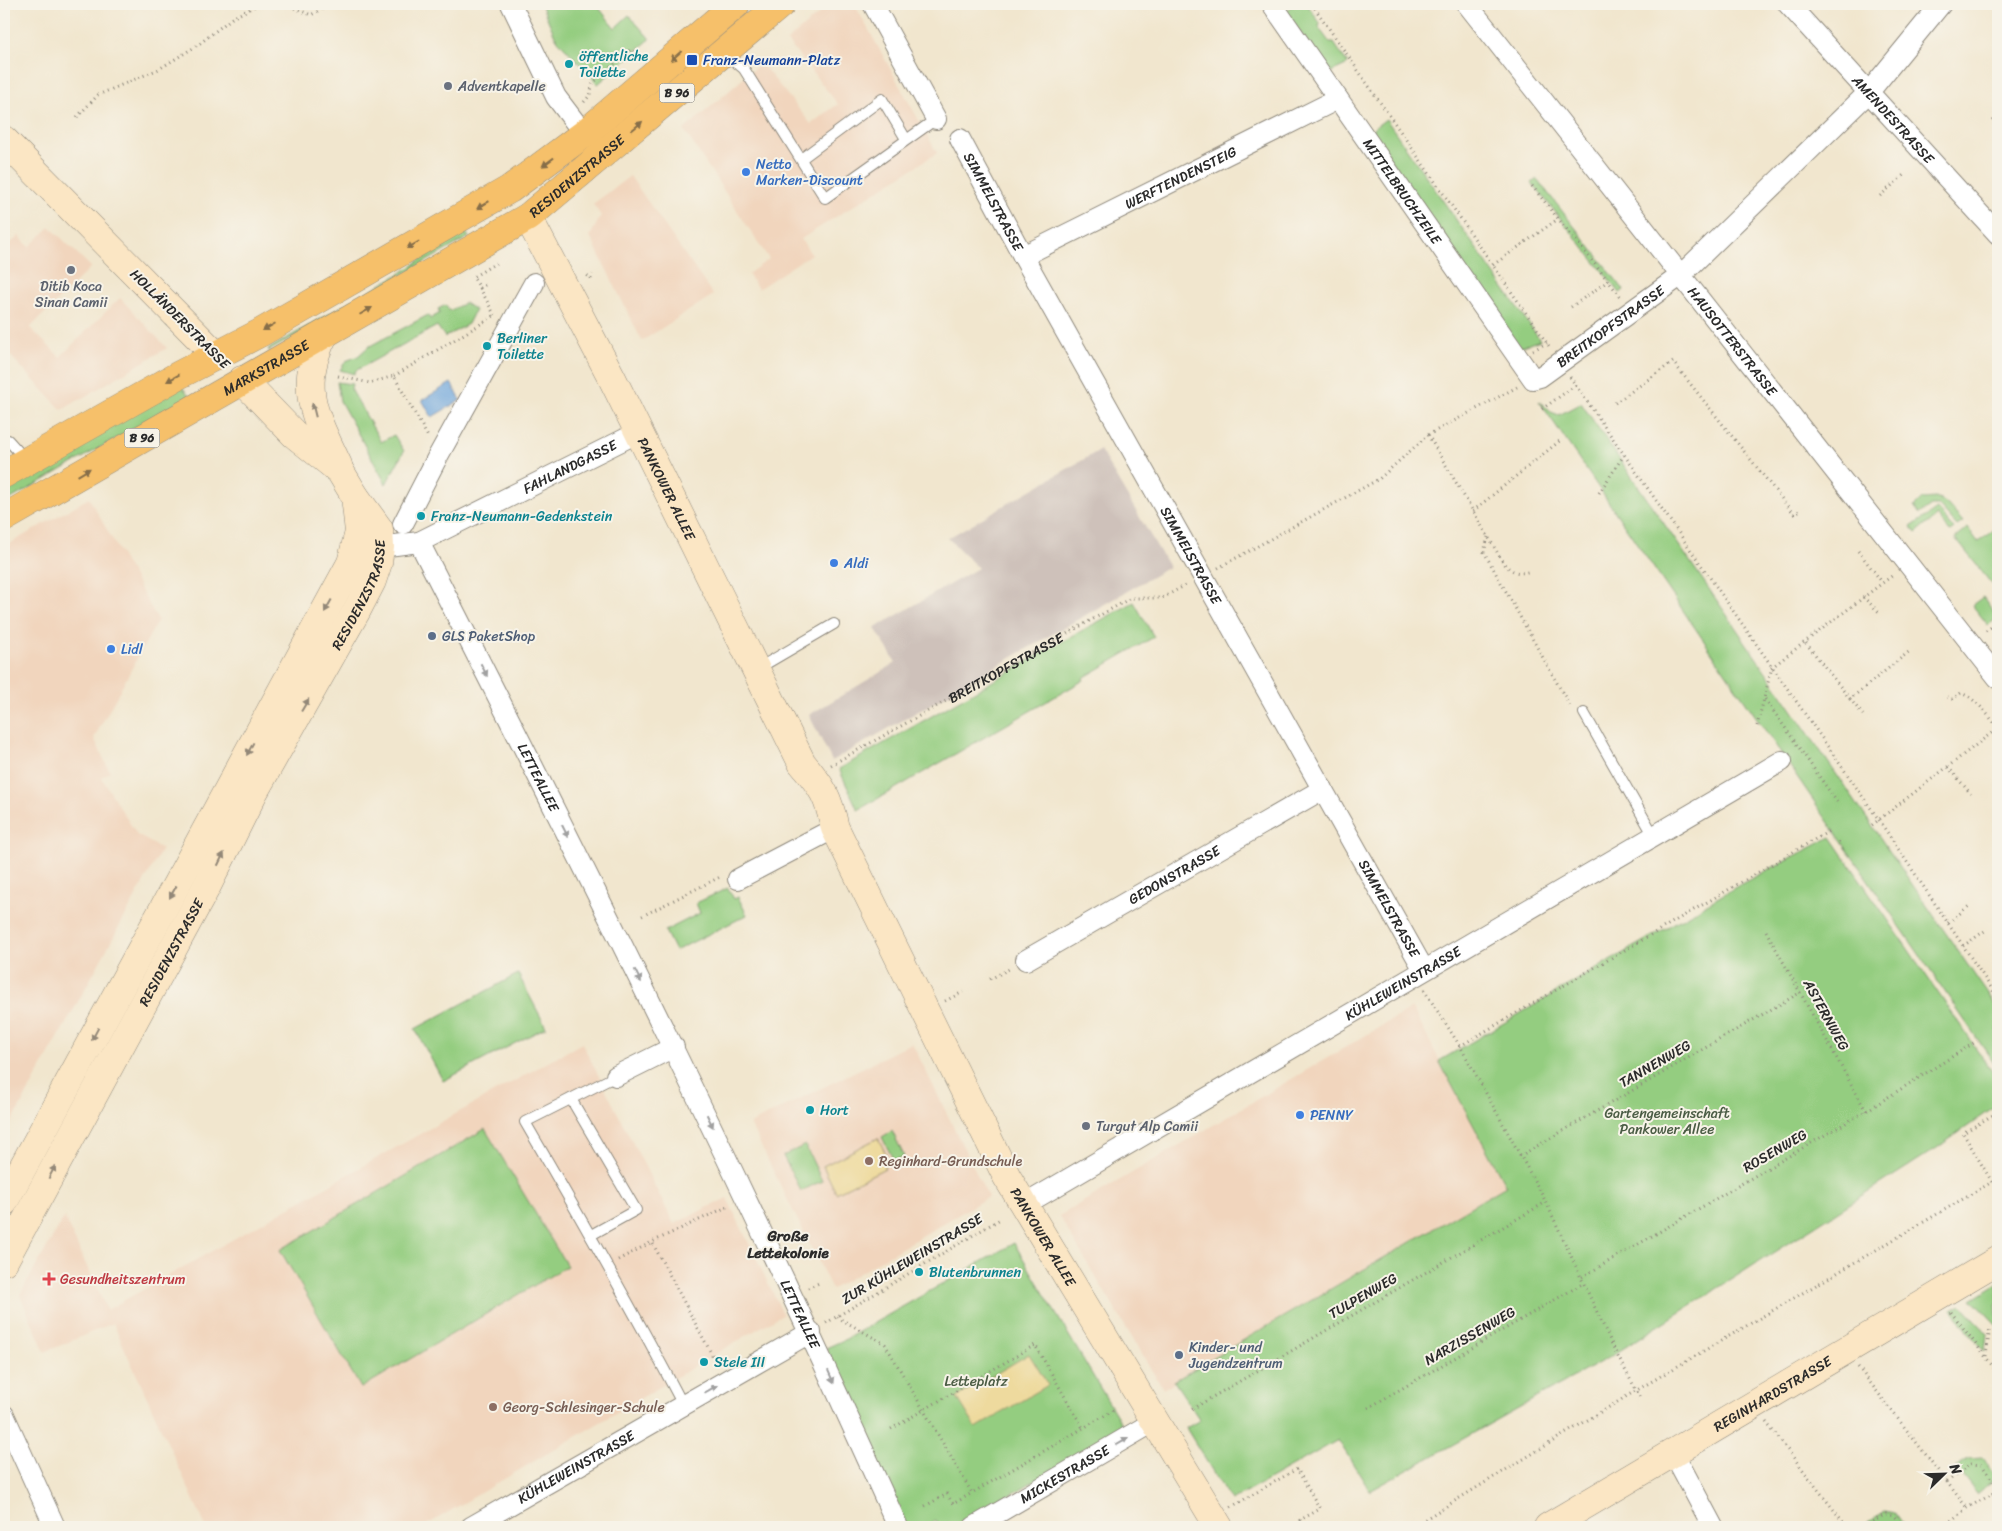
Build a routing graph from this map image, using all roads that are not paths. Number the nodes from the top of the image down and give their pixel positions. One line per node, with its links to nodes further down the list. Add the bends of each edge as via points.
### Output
1 (511, 4): 13 (street, via 556,97)
2 (736, 4): 13 (main road, RESIDENZSTRASSE / B 96, one-way to 13)
3 (781, 4): 9 (main road, RESIDENZSTRASSE / B 96)
4 (873, 4): 12 (street)
5 (1272, 4): 11 (street, MITTELBRUCHZEILE)
6 (1467, 4): 22 (street, HAUSOTTERSTRASSE)
7 (1788, 4): 10 (street, AMENDESTRASSE)
8 (1941, 4): 10 (street, BREITKOPFSTRASSE)
9 (725, 53): 17 (lane, via 744,69); 19 (main road, RESIDENZSTRASSE / B 96, one-way to 9)
10 (1869, 92): 20 (street, AMENDESTRASSE); 22 (street, BREITKOPFSTRASSE)
11 (1338, 99): 21 (street, WERFTENDENSTEIG); 26 (street, MITTELBRUCHZEILE)
12 (936, 119): 14 (lane)
13 (584, 134): 18 (main road, RESIDENZSTRASSE / B 96, one-way to 18)
14 (906, 139): 17 (lane, via 826,198); 17 (lane, via 882,99)
15 (960, 139): 21 (street, SIMMELSTRASSE)
16 (4, 140): 25 (street, HOLLÄNDERSTRASSE)
17 (801, 159)
18 (510, 189): 19 (main road, RESIDENZSTRASSE); 25 (main road, B 96, one-way to 25)
19 (528, 216): 24 (main road, MARKSTRASSE / B 96, one-way to 19); 28 (street, PANKOWER ALLEE)
20 (1998, 234)
21 (1023, 256): 43 (street, SIMMELSTRASSE)
22 (1680, 276): 26 (street, BREITKOPFSTRASSE, via 1540,378); 40 (street, HAUSOTTERSTRASSE)
23 (534, 283): 34 (street)
24 (324, 335): 27 (main road, MARKSTRASSE / B 96); 31 (street, one-way to 24, via 317,422 310,394 314,355)
25 (216, 355): 27 (main road, HOLLÄNDERSTRASSE); 30 (main road, B 96, one-way to 30)
26 (1533, 379)
27 (242, 380): 31 (street, HOLLÄNDERSTRASSE, via 294,434); 33 (main road, MARKSTRASSE / B 96, one-way to 27)
28 (639, 432): 35 (street, FAHLANDGASSE); 38 (street, PANKOWER ALLEE)
29 (8, 440): 30 (lane)
30 (15, 467)
31 (340, 471): 32 (street, HOLLÄNDERSTRASSE)
32 (355, 496): 36 (street, RESIDENZSTRASSE, via 379,529); 39 (street, RESIDENZSTRASSE, one-way to 39, via 358,532 351,563)
33 (4, 518)
34 (403, 524)
35 (419, 542): 36 (street); 49 (street, LETTEALLEE, one-way to 49)
36 (380, 547): 39 (street, RESIDENZSTRASSE, via 372,581)
37 (834, 624): 38 (lane)
38 (756, 669): 44 (street, PANKOWER ALLEE, via 802,763 828,799)
39 (307, 674): 52 (street, RESIDENZSTRASSE)
40 (1998, 678)
41 (1579, 713): 45 (lane)
42 (1782, 761): 45 (street, KÜHLEWEINSTRASSE)
43 (1323, 789): 47 (street, GEDONSTRASSE); 48 (street, SIMMELSTRASSE)
44 (835, 828): 46 (street); 53 (street, PANKOWER ALLEE, via 999,1161)
45 (1654, 836): 48 (street, KÜHLEWEINSTRASSE)
46 (738, 880)
47 (1026, 960)
48 (1424, 970): 53 (street, KÜHLEWEINSTRASSE)
49 (674, 1047): 50 (street); 57 (street, LETTEALLEE, one-way to 57)
50 (616, 1076): 51 (lane)
51 (571, 1098): 54 (lane, via 636,1210); 54 (lane, via 524,1122)
52 (19, 1197): 55 (street, RESIDENZSTRASSE)
53 (1013, 1212): 60 (street, PANKOWER ALLEE)
54 (591, 1235): 58 (lane)
55 (4, 1260)
56 (1998, 1260): 61 (street, REGINHARDSTRASSE)
57 (811, 1332): 58 (street, KÜHLEWEINSTRASSE, one-way to 57); 65 (street, LETTEALLEE, one-way to 65)
58 (683, 1405): 64 (street, KÜHLEWEINSTRASSE)
59 (4, 1415): 63 (street)
60 (1155, 1421): 62 (street, PANKOWER ALLEE); 66 (street, MICKESTRASSE, one-way to 60)
61 (1673, 1452): 67 (street, REGINHARDSTRASSE); 68 (street)
62 (1225, 1517)
63 (55, 1527)
64 (471, 1527)
65 (898, 1527)
66 (974, 1527)
67 (1548, 1527)
68 (1713, 1527)

